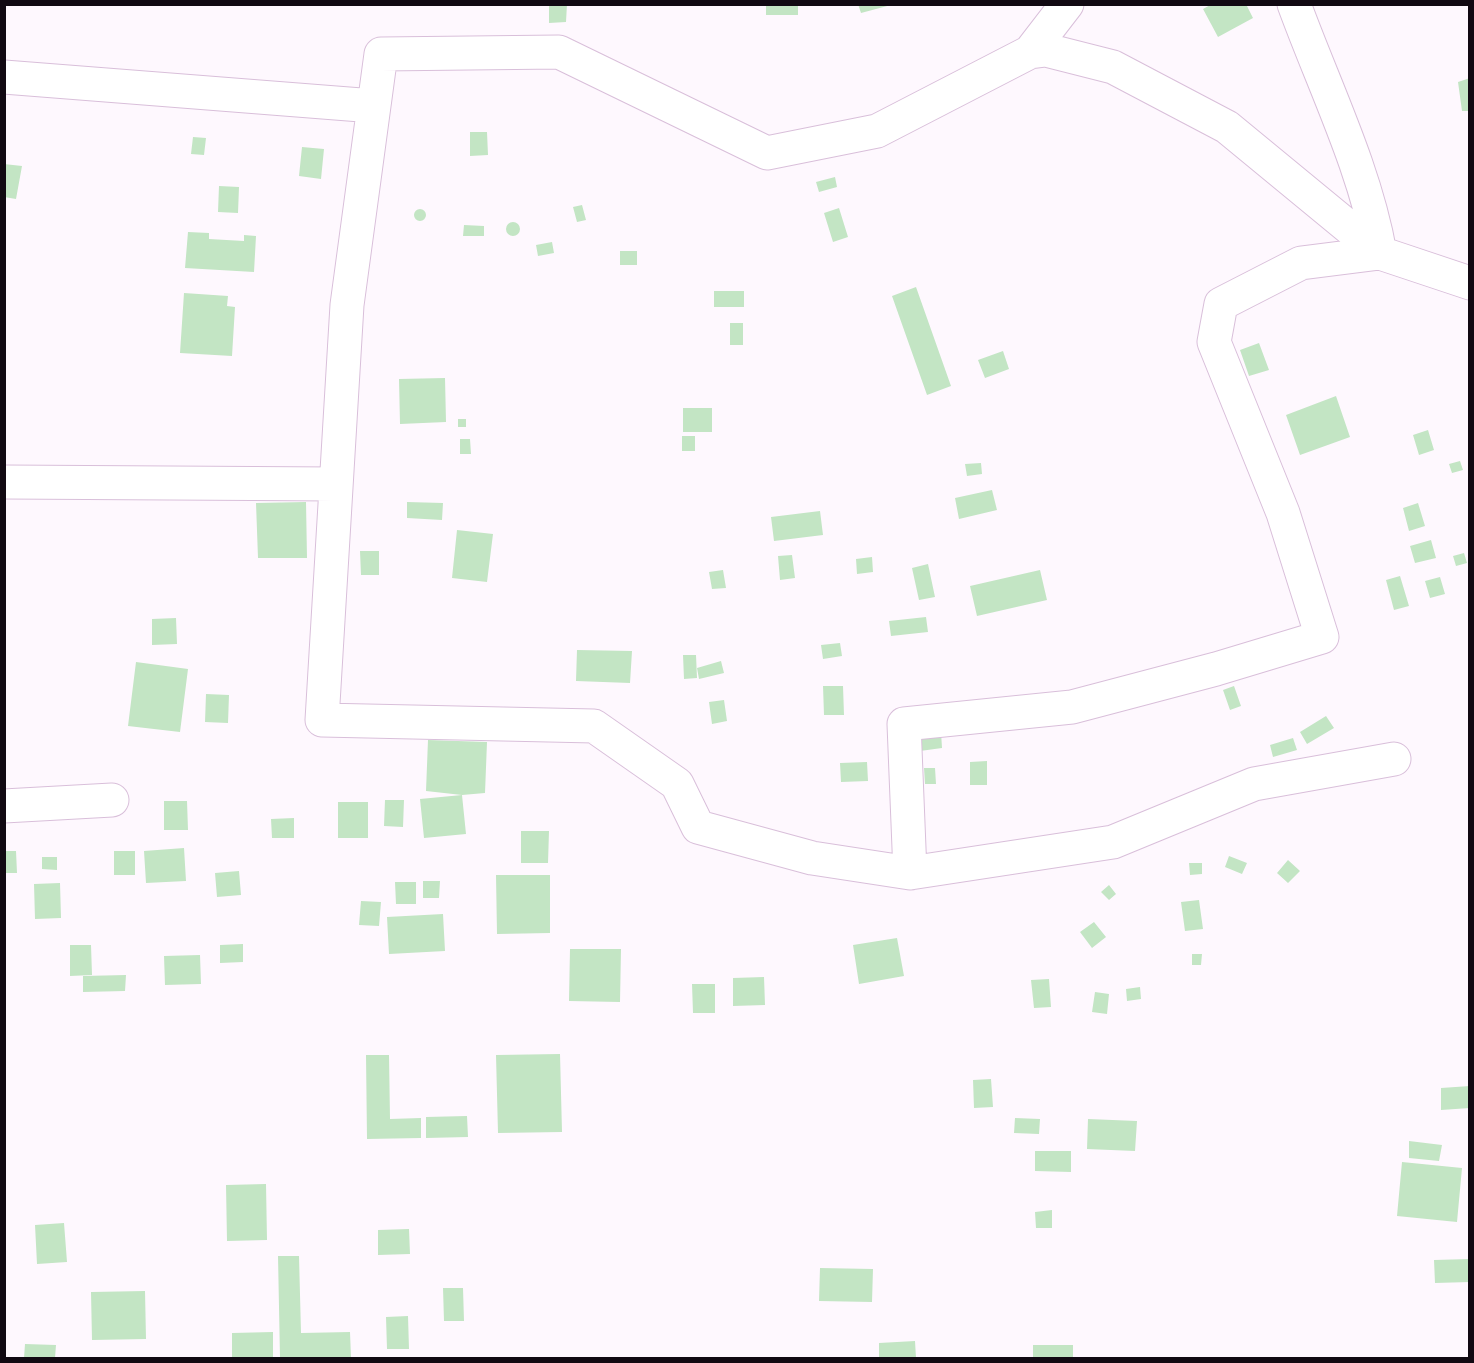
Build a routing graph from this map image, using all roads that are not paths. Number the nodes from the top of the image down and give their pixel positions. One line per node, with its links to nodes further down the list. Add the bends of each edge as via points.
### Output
1 (1067, 4): 3 (street)
2 (1294, 4): 6 (street, via 1349,149)
3 (1030, 52): 5 (street, via 877,131 767,153 559,52 381,54); 6 (street, via 1046,50 1113,68 1227,127)
4 (4, 77): 5 (street)
5 (374, 106): 9 (street, via 347,305)
6 (1380, 253): 7 (street); 13 (street, via 1301,263 1221,304 1214,342 1283,513 1322,637 1072,707 904,724)
7 (1470, 284)
8 (4, 482): 9 (street)
9 (336, 484): 13 (street, via 322,720 594,726 677,784 698,827 812,858)
10 (1394, 759): 13 (street, via 1254,784 1113,842)
11 (112, 800): 12 (street)
12 (4, 806)
13 (910, 873)

